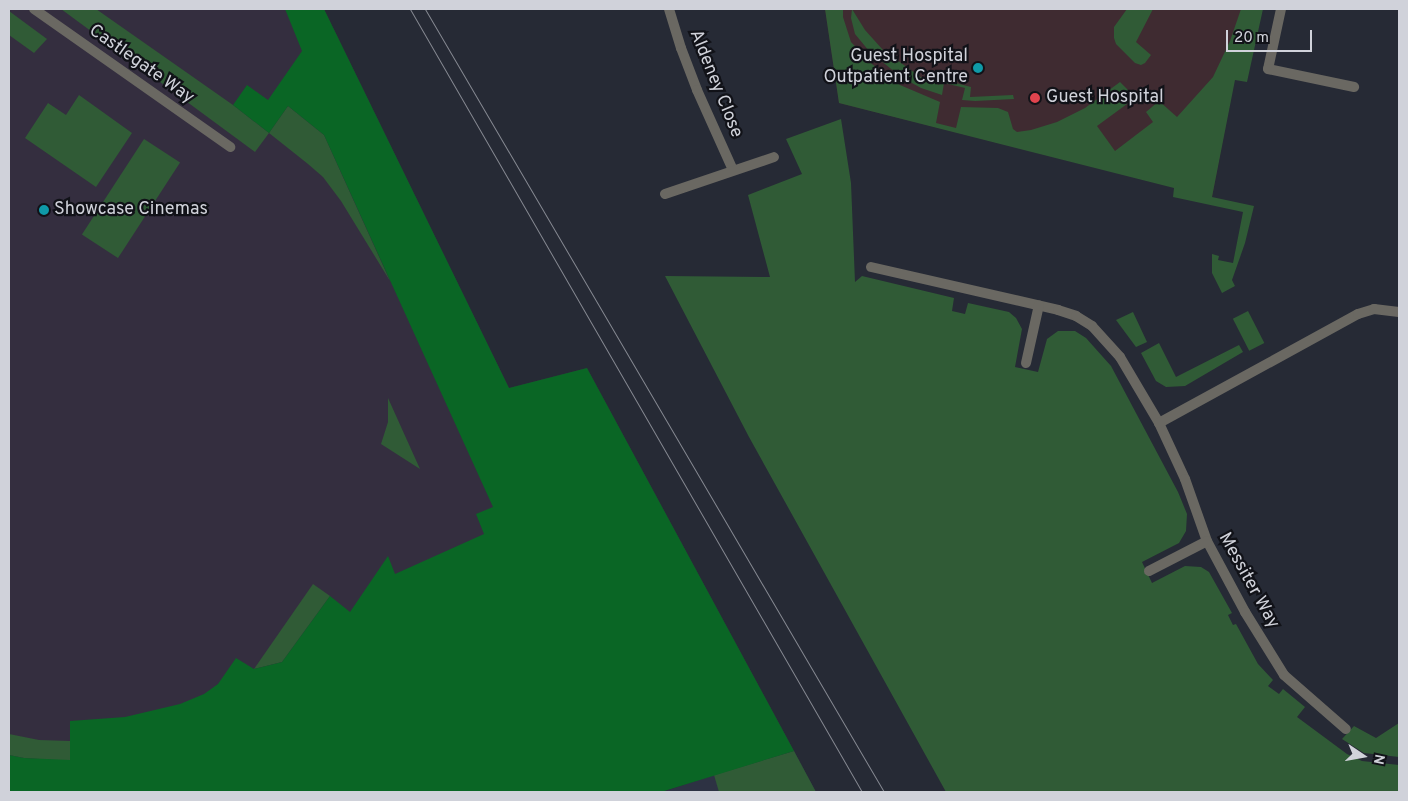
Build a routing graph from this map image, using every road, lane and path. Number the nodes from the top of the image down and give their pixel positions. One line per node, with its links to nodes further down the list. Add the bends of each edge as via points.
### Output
1 (34, 9): 5 (street, Castlegate Way)
2 (669, 9): 7 (street, Aldeney Close, via 694,82)
3 (1281, 9): 4 (street, via 1268,69)
4 (1354, 87)
5 (230, 147)
6 (774, 157): 7 (street)
7 (733, 170): 8 (street)
8 (665, 194)
9 (871, 267): 10 (street, Messiter Way)
10 (1039, 305): 12 (street); 13 (street, Messiter Way, via 1076,316 1092,326 1120,357)
11 (1399, 312): 13 (street, via 1374,309 1358,314)
12 (1026, 362)
13 (1159, 423): 14 (street, Messiter Way, via 1185,479)
14 (1207, 541): 15 (street); 16 (street, Messiter Way, via 1284,675)
15 (1149, 571)
16 (1346, 729)

